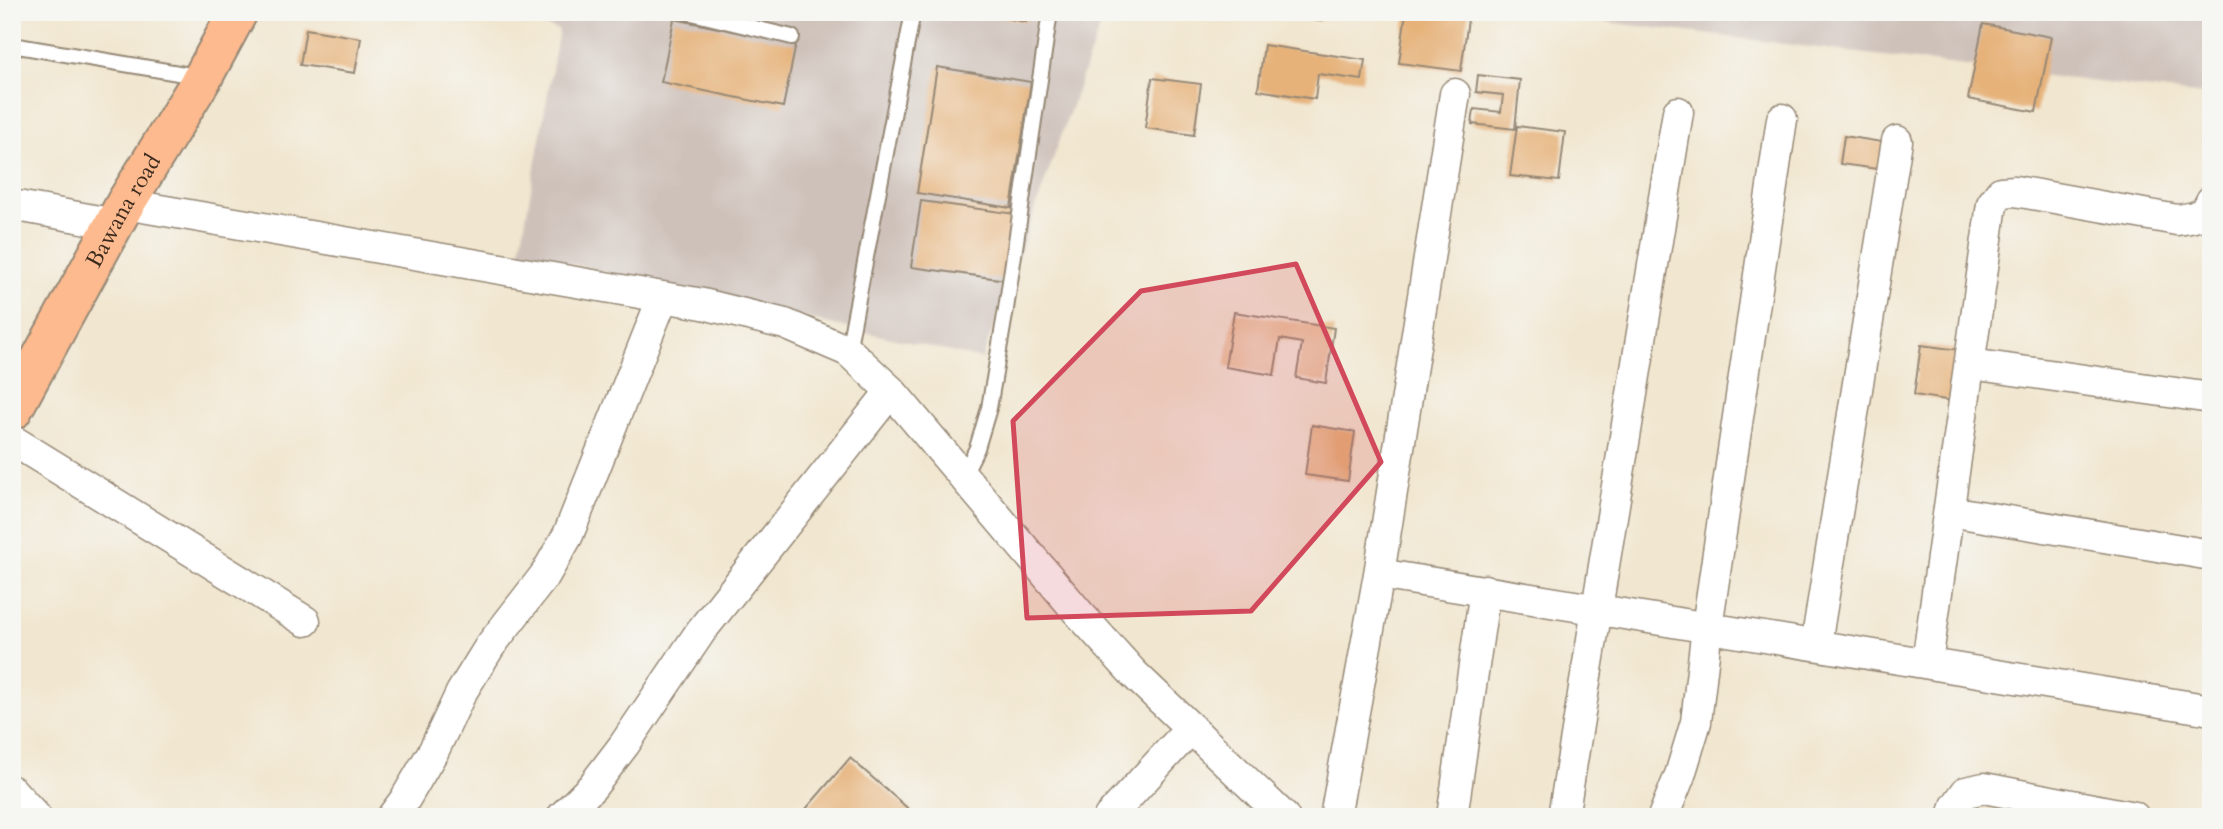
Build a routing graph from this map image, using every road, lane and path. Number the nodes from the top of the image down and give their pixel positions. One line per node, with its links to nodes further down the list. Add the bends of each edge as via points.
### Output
1 (238, 12): 7 (main road, Bawana road)
2 (688, 12): 5 (lane)
3 (913, 12): 16 (lane)
4 (1050, 12): 22 (lane, via 989,408)
5 (792, 37)
6 (12, 45): 7 (lane)
7 (203, 77): 14 (main road, Bawana road)
8 (1455, 94): 25 (street)
9 (1678, 112): 27 (street)
10 (1782, 119): 29 (street)
11 (1896, 141): 30 (street)
12 (2211, 201): 17 (street, via 2199,217 2177,220 2001,192 1992,204)
13 (12, 205): 14 (street)
14 (120, 214): 15 (street); 20 (main road, Bawana road)
15 (663, 297): 16 (street, via 785,324); 36 (street, via 568,535 545,575 490,646)
16 (848, 351): 18 (street)
17 (1971, 364): 19 (street); 23 (street)
18 (891, 391): 22 (street); 37 (street, via 701,631 624,746)
19 (2211, 398)
20 (12, 411)
21 (12, 440): 28 (street)
22 (963, 476): 33 (street, via 1077,611)
23 (1949, 511): 24 (street); 31 (street)
24 (2211, 555)
25 (1379, 574): 26 (street); 40 (street)
26 (1485, 590): 27 (street); 41 (street)
27 (1597, 609): 29 (street); 42 (street)
28 (305, 621)
29 (1707, 627): 30 (street); 43 (street, via 1696,722)
30 (1816, 644): 31 (street)
31 (1927, 663): 32 (street)
32 (2211, 710)
33 (1191, 728): 38 (street); 39 (street)
34 (12, 790): 35 (street)
35 (36, 817)
36 (392, 817)
37 (562, 817)
38 (1109, 817)
39 (1284, 817)
40 (1335, 817)
41 (1452, 817)
42 (1563, 817)
43 (1663, 817)
44 (1953, 817): 45 (street, via 1966,792 1984,788)
45 (2134, 817)

